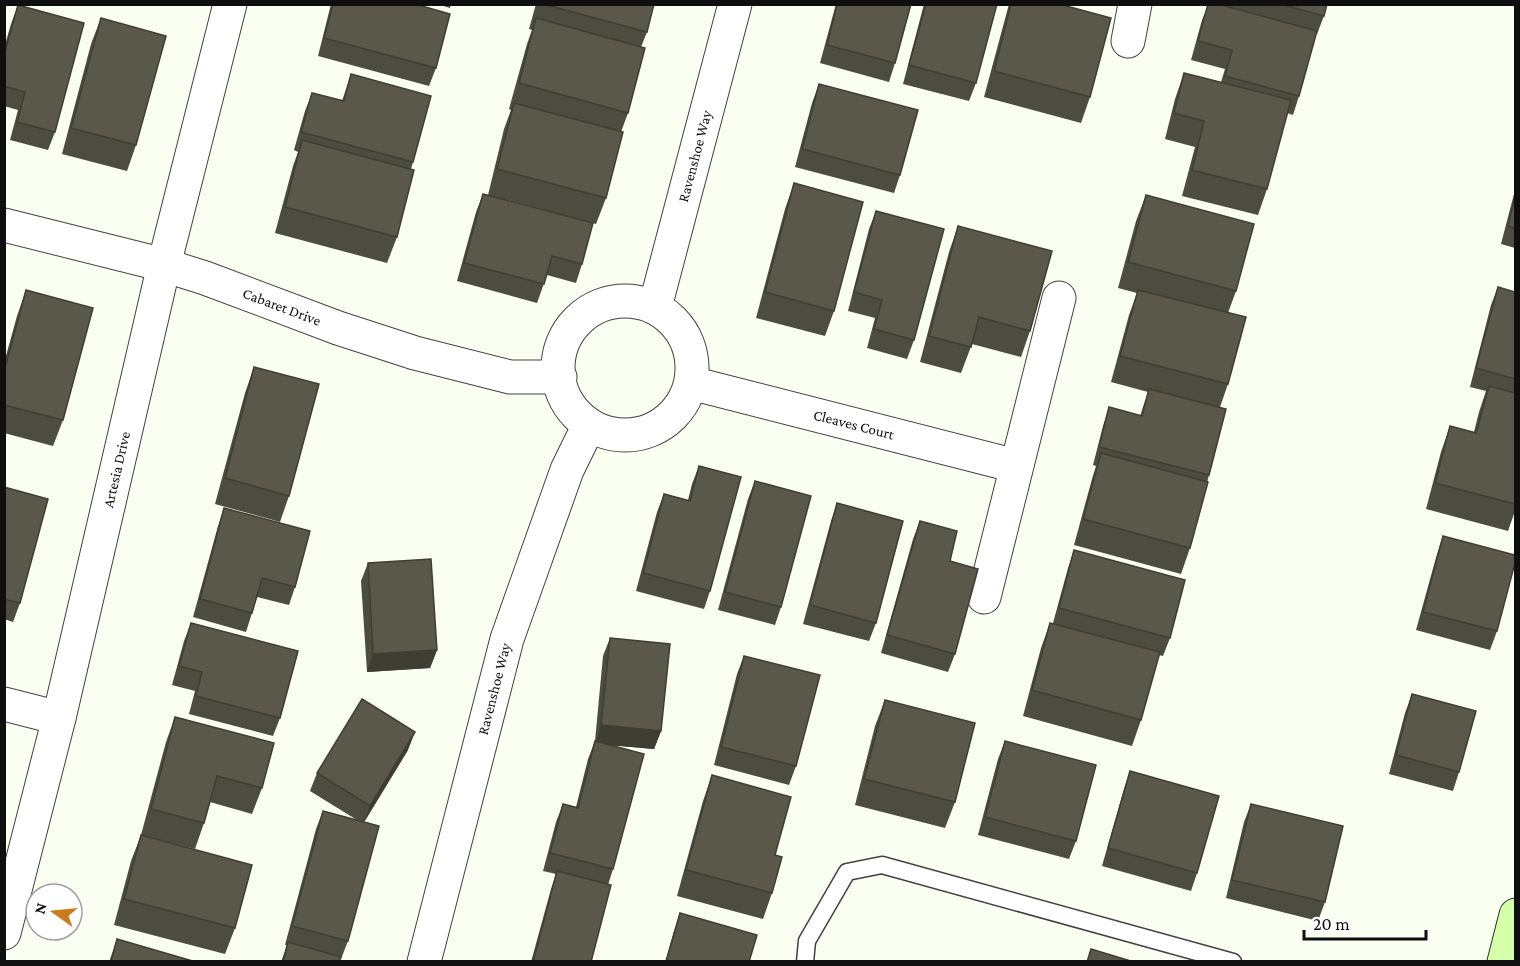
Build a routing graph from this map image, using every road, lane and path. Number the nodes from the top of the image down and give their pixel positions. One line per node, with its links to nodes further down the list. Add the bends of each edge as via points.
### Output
1 (230, 4): 6 (street, Artesia Drive)
2 (735, 4): 8 (street, Ravenshoe Way)
3 (1136, 4): 4 (street)
4 (1128, 40)
5 (4, 225): 6 (street, Cabaret Drive)
6 (164, 265): 9 (street, Cabaret Drive, via 415,353 510,377); 15 (street, Artesia Drive)
7 (1059, 298): 12 (street)
8 (655, 307): 9 (street, via 620,300 594,307 565,337 558,361); 10 (street, via 666,313 686,337 692,358)
9 (560, 377): 11 (street, via 573,412)
10 (692, 382): 11 (street, via 682,405 665,423 643,434 614,434); 12 (street, Cleaves Court)
11 (590, 425): 19 (street, Ravenshoe Way, via 567,470 507,639)
12 (1016, 466): 13 (street)
13 (984, 597)
14 (4, 704): 15 (street)
15 (59, 718): 17 (street, Artesia Drive)
16 (1515, 915): 22 (main road)
17 (4, 933)
18 (1204, 958): 20 (lane, via 882,865 847,872 807,941); 21 (lane)
19 (424, 962)
20 (805, 962)
21 (1233, 962)
22 (1504, 962)

